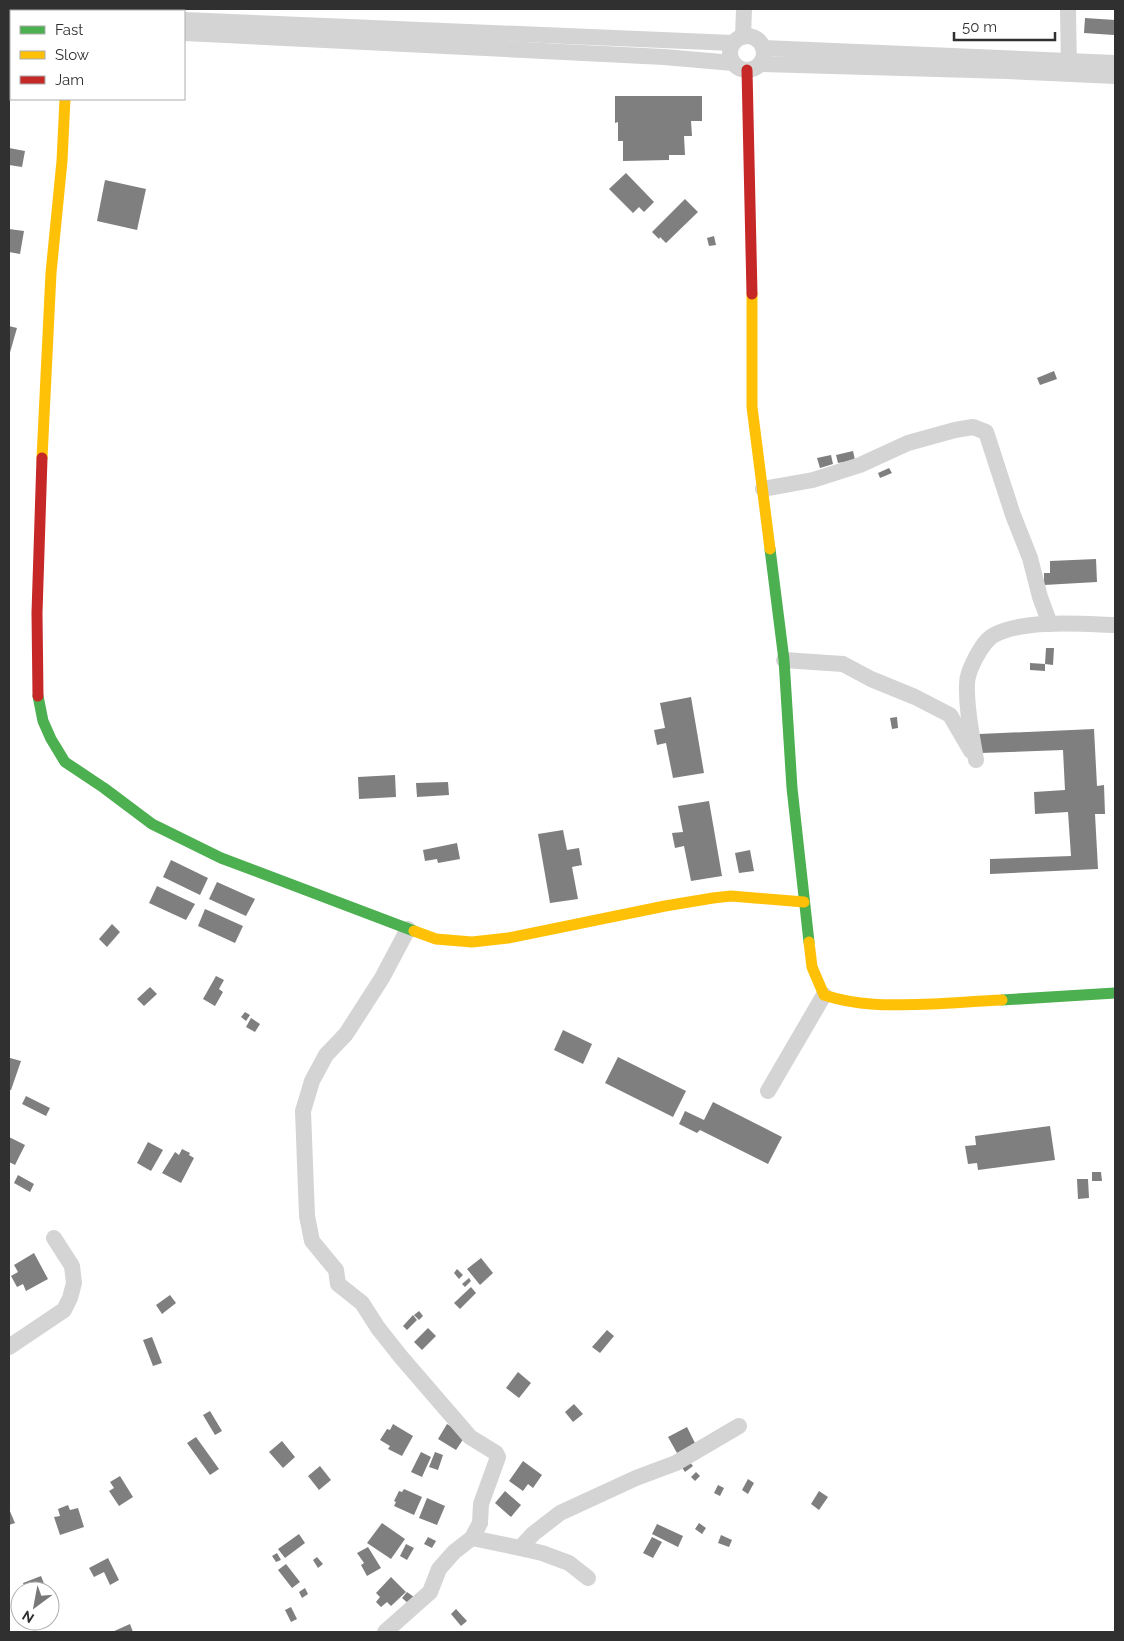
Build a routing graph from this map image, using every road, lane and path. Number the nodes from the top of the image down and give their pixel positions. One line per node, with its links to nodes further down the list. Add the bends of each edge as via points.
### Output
1 (744, 9): 6 (street)
2 (1068, 9): 10 (street)
3 (203, 15): 4 (street); 6 (street)
4 (185, 20)
5 (185, 33): 9 (street, via 664,57)
6 (738, 40): 7 (street, via 752,37); 9 (street, via 729,52)
7 (763, 48): 9 (street, via 763,56); 10 (street)
8 (1115, 63): 10 (street)
9 (747, 66): 10 (street); 13 (street, via 752,407)
10 (1069, 68): 11 (street)
11 (1115, 76)
12 (65, 100): 18 (street, via 44,398 37,613 38,699 50,739 65,762 152,824 220,858)
13 (763, 489): 14 (street, via 813,480 860,465 908,443 955,430 973,427 986,432); 16 (street)
14 (1050, 624): 15 (street); 16 (street, via 1008,630 993,636 969,669 966,683 976,760 950,715 843,664)
15 (1115, 626)
16 (784, 660): 17 (street, via 792,788)
17 (804, 902): 18 (street, via 731,896 713,898 508,938 472,942 436,939); 20 (street, via 812,967)
18 (408, 929): 25 (street, via 382,978 346,1034 326,1055 312,1081 303,1111 307,1216 312,1241 336,1270 338,1284 362,1303 401,1357 470,1437 496,1453 498,1457 481,1504 480,1523)
19 (1115, 993): 20 (street, via 886,1006 836,1000)
20 (824, 995): 21 (street)
21 (768, 1091)
22 (54, 1238): 23 (street, via 72,1266 74,1283 70,1298 64,1310)
23 (9, 1347)
24 (739, 1426): 26 (street, via 676,1463 560,1513)
25 (472, 1538): 26 (street); 28 (street, via 439,1569 430,1592)
26 (520, 1548): 27 (street, via 569,1563)
27 (588, 1578)
28 (385, 1632)

